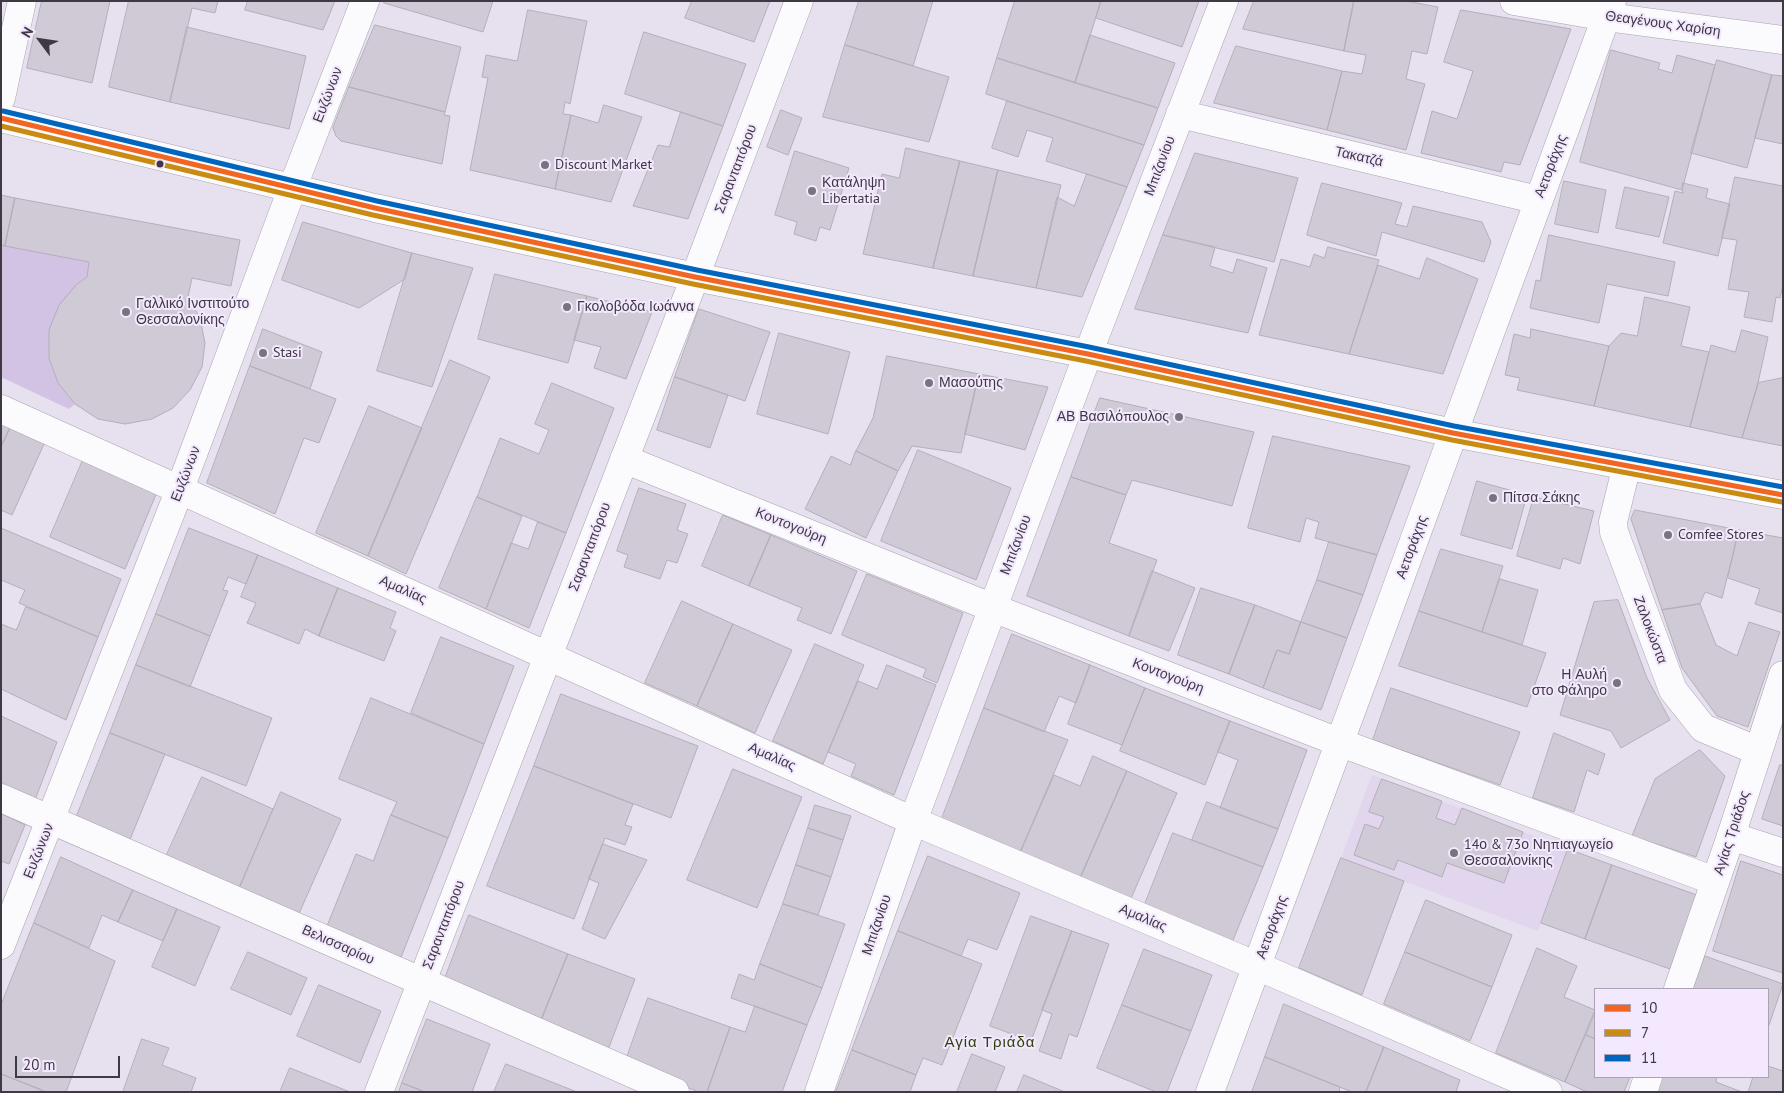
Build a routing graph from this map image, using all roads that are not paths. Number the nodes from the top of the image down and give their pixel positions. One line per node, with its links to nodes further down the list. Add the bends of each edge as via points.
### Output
1 (22, 1): 8 (street)
2 (364, 1): 11 (street, Ευζώνων)
3 (798, 1): 13 (street, Σαρανταπόρου)
4 (1224, 1): 9 (street, Μπιζανίου)
5 (1514, 1): 6 (street, Θεαγένους Χαρίση)
6 (1609, 9): 7 (street, Θεαγένους Χαρίση); 12 (street, Αετοράχης)
7 (1783, 40)
8 (1, 98)
9 (1180, 114): 12 (street, Τακατζά); 14 (street, Μπιζανίου)
10 (1, 118): 11 (street)
11 (292, 189): 13 (street); 19 (street, Ευζώνων)
12 (1538, 200): 16 (street, Αετοράχης)
13 (695, 277): 14 (street); 17 (street, Σαρανταπόρου)
14 (1088, 354): 16 (street); 21 (street, Μπιζανίου)
15 (1, 409): 19 (street, Αμαλίας)
16 (1453, 433): 18 (street); 24 (street, Αετοράχης)
17 (624, 459): 21 (street, Κοντογούρη); 22 (street, Σαρανταπόρου)
18 (1626, 465): 20 (street); 25 (street, Ζαλοκώστα, via 1613,522 1614,532 1673,690 1704,728)
19 (180, 489): 22 (street, Αμαλίας); 27 (street, Ευζώνων)
20 (1783, 494)
21 (993, 608): 24 (street, Κοντογούρη); 28 (street, Μπιζανίου)
22 (548, 655): 28 (street, Αμαλίας); 34 (street, Σαρανταπόρου)
23 (1783, 675): 25 (street, Αγίας Τριάδος)
24 (1341, 742): 31 (street, Κοντογούρη); 33 (street, Αετοράχης)
25 (1758, 751): 29 (street, Αγίας Τριάδος)
26 (1, 798): 27 (street, Βελισσαρίου)
27 (51, 820): 32 (street, Ευζώνων); 34 (street, Βελισσαρίου)
28 (913, 821): 33 (street, Αμαλίας); 39 (street, Μπιζανίου)
29 (1731, 836): 30 (street); 31 (street, Αγίας Τριάδος)
30 (1783, 853)
31 (1715, 881): 35 (street, Αγίας Τριάδος)
32 (1, 945)
33 (1257, 966): 40 (street, Αετοράχης); 41 (street, Αμαλίας)
34 (422, 981): 37 (street, Σαρανταπόρου); 38 (street, Βελισσαρίου)
35 (1678, 988)
36 (1648, 1078): 42 (street)
37 (379, 1092)
38 (675, 1092)
39 (820, 1092)
40 (1210, 1092)
41 (1548, 1092)
42 (1643, 1092)

